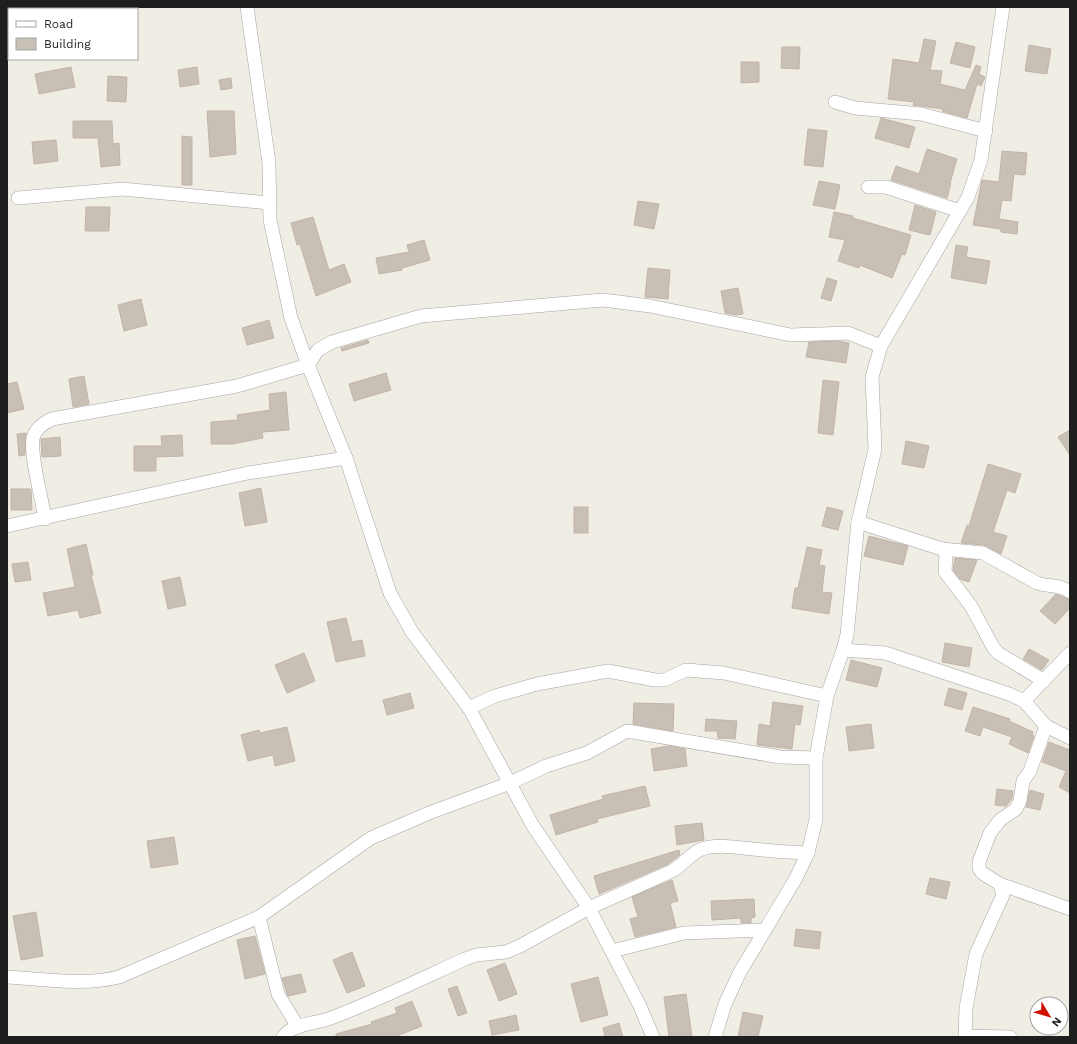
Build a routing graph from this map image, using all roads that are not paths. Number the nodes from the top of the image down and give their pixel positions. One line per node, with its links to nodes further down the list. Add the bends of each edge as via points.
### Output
1 (247, 7): 7 (street, via 269,163)
2 (1003, 7): 4 (street)
3 (835, 102): 4 (street, via 855,108 921,114)
4 (986, 132): 8 (street, via 981,160 968,197)
5 (868, 187): 8 (street, via 886,187)
6 (18, 198): 7 (street, via 122,189)
7 (269, 203): 10 (street, via 276,252 291,318)
8 (960, 211): 9 (street)
9 (882, 346): 10 (street, via 848,333 791,335 650,306 603,300 421,316 332,342 318,350); 13 (street, via 872,377 875,449)
10 (308, 365): 11 (street); 12 (street, via 237,386 52,418 40,425 34,437 33,452)
11 (346, 458): 12 (street, via 248,473); 22 (street, via 390,593 412,632)
12 (45, 518): 14 (street)
13 (858, 522): 15 (street); 17 (street)
14 (7, 526)
15 (942, 549): 16 (street, via 983,553 1036,583 1062,586); 19 (street, via 946,555 945,572 971,606 993,647 998,653)
16 (1070, 592)
17 (844, 650): 20 (street); 21 (street, via 885,654 1009,694)
18 (1070, 653): 19 (street)
19 (1044, 681): 21 (street)
20 (827, 696): 22 (street, via 724,673 686,670 664,680 655,680 608,671 537,684 495,696); 25 (street)
21 (1024, 702): 23 (street)
22 (469, 708): 26 (street)
23 (1046, 726): 24 (street); 28 (street, via 1030,771 1023,781 1020,801 1016,809 1000,820 990,833 979,862 982,873)
24 (1070, 738)
25 (816, 758): 26 (street, via 780,757 627,731 587,753 557,762); 27 (street, via 816,819)
26 (510, 783): 29 (street, via 546,847); 31 (street, via 371,838)
27 (808, 853): 29 (street, via 750,848 700,850 680,867); 32 (street)
28 (1000, 884): 30 (street); 39 (street, via 1003,895 976,954 966,1008)
29 (589, 908): 33 (street); 35 (street, via 506,952 476,955 330,1018)
30 (1070, 909)
31 (258, 917): 34 (street, via 119,977 103,981); 35 (street, via 278,994)
32 (765, 930): 33 (street, via 684,933); 38 (street, via 740,972 725,1004)
33 (612, 951): 37 (street)
34 (7, 977)
35 (298, 1027): 36 (street)
36 (283, 1037)
37 (653, 1037)
38 (715, 1037)
39 (965, 1037): 40 (street)
40 (1010, 1037)

